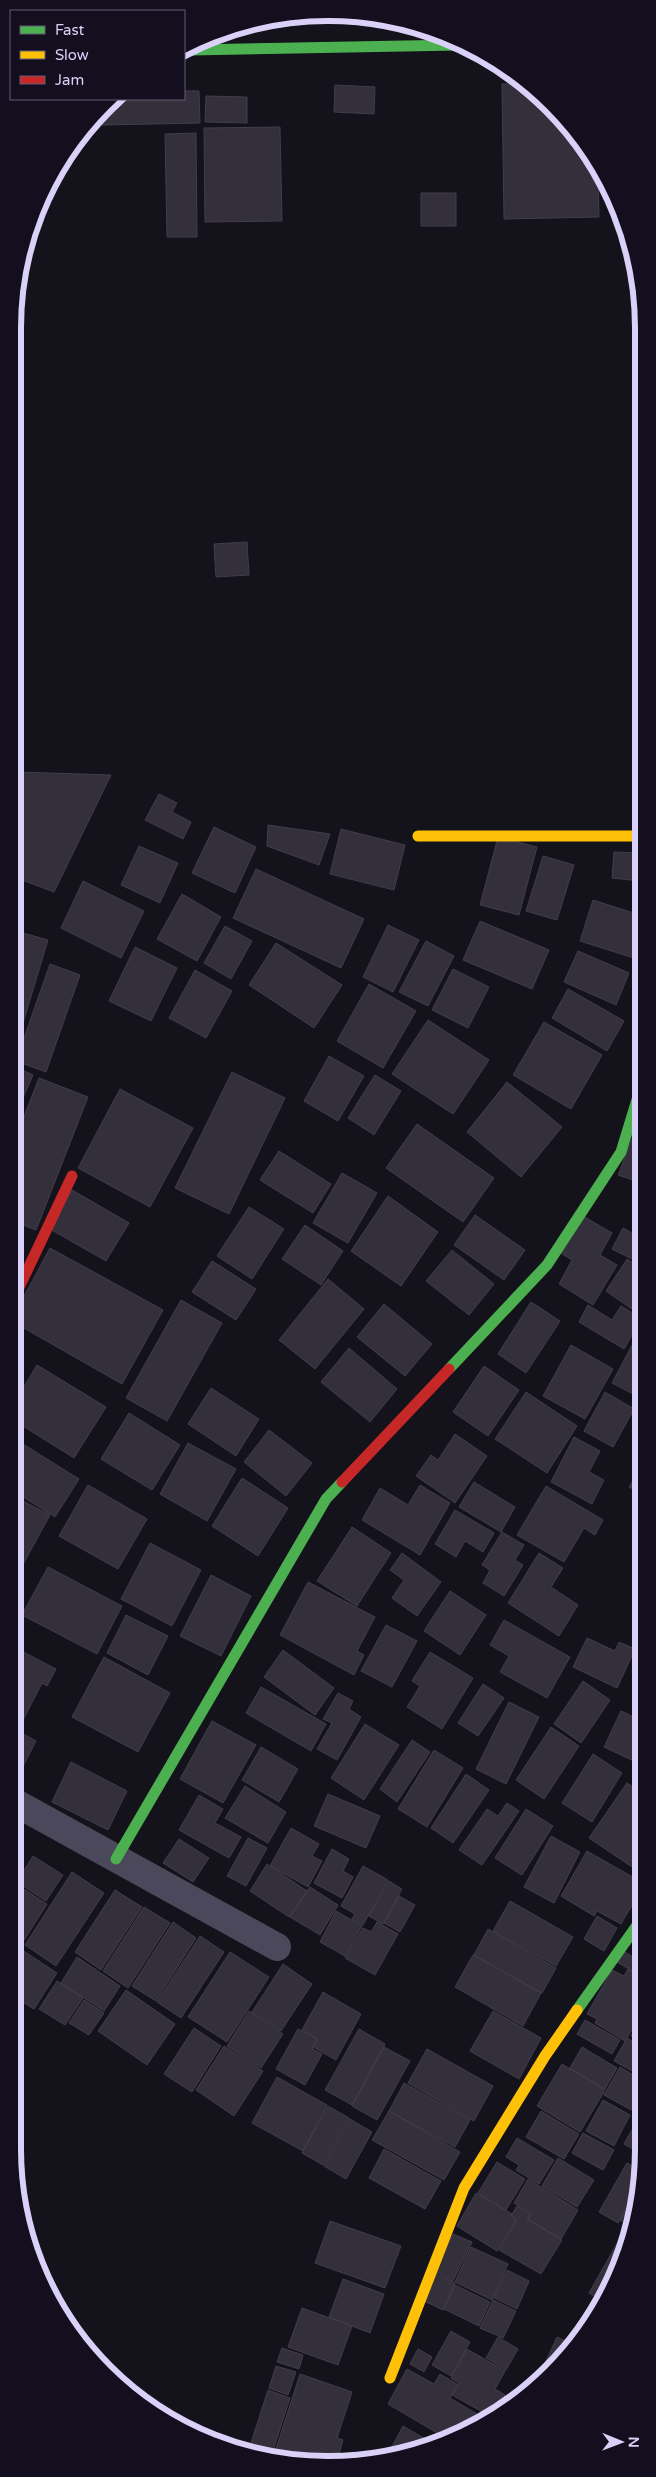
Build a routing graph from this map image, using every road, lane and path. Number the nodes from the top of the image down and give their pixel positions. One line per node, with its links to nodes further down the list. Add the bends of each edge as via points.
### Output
1 (446, 45): 2 (street)
2 (199, 50)
3 (418, 836): 4 (street)
4 (635, 836)
5 (635, 1106): 9 (street, via 621,1152 547,1265 326,1499)
6 (72, 1176): 7 (street)
7 (21, 1283)
8 (21, 1806): 9 (street)
9 (116, 1859): 11 (street)
10 (635, 1928): 12 (street, via 545,2056 464,2188)
11 (277, 1947)
12 (390, 2378)

